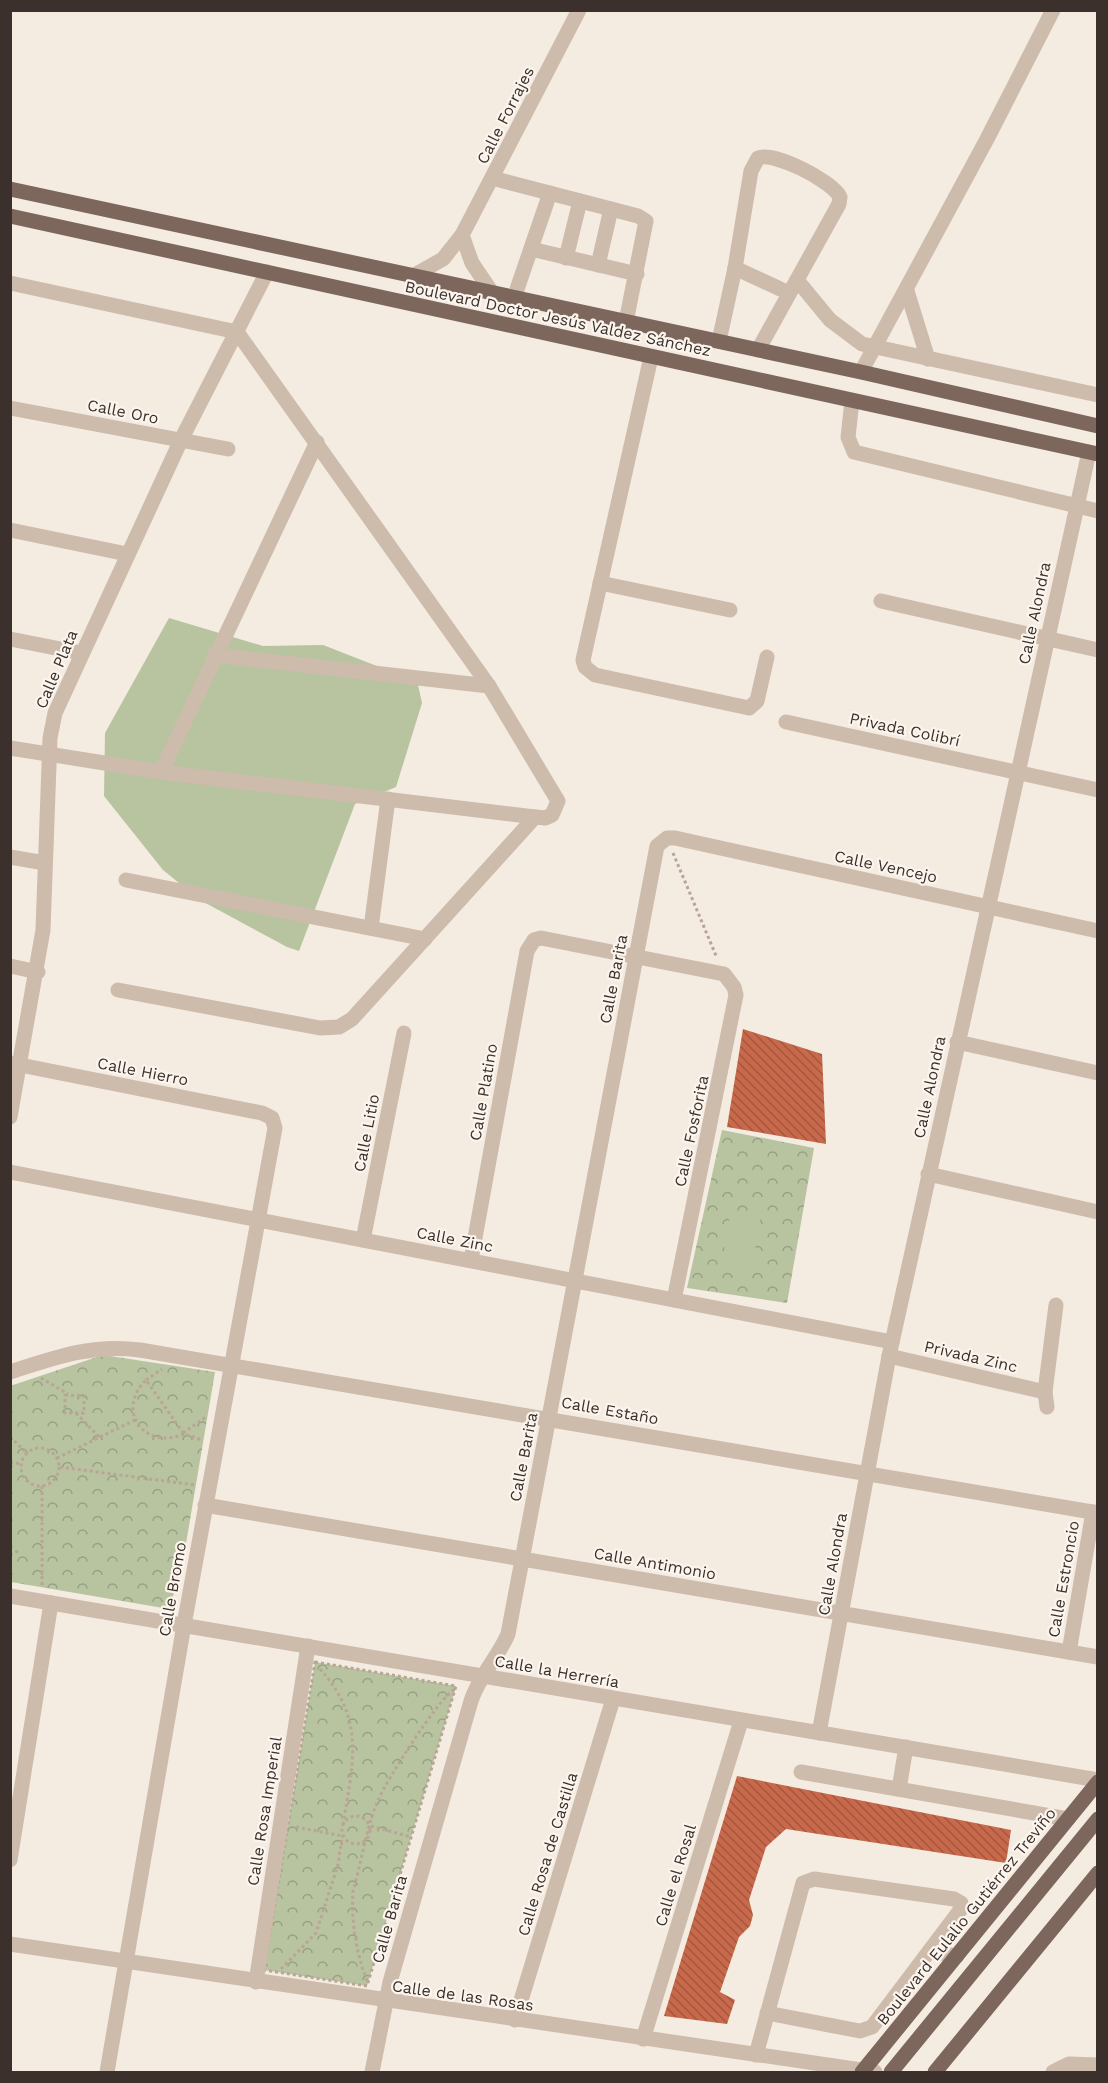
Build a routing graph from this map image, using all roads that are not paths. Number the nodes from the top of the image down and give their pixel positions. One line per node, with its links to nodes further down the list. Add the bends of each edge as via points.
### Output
1 (579, 10): 3 (street, Calle Forrajes)
2 (1053, 10): 19 (street)
3 (492, 178): 5 (street); 9 (street, Calle Forrajes)
4 (10, 189): 16 (main road, Boulevard Doctor Jesús Valdez Sánchez)
5 (550, 193): 6 (street); 10 (street)
6 (580, 201): 7 (street); 11 (street)
7 (611, 209): 12 (street); 15 (street, via 646,221)
8 (10, 216): 14 (main road, Boulevard Doctor Jesús Valdez Sánchez)
9 (462, 235): 16 (street, Calle Forrajes, via 443,259); 20 (street, via 472,263)
10 (531, 249): 11 (street); 21 (street)
11 (566, 258): 12 (street)
12 (598, 265): 15 (street)
13 (735, 268): 18 (street); 18 (street, via 751,171 758,158 770,156 831,186 840,196); 24 (street)
14 (267, 272): 23 (street, Calle Plata); 27 (main road, Boulevard Doctor Jesús Valdez Sánchez)
15 (637, 274): 22 (street)
16 (411, 277): 20 (main road, Boulevard Doctor Jesús Valdez Sánchez)
17 (10, 283): 23 (street)
18 (793, 287): 25 (street, via 852,338); 26 (street)
19 (907, 291): 25 (street); 28 (street)
20 (493, 294): 21 (main road, Boulevard Doctor Jesús Valdez Sánchez)
21 (514, 298): 22 (main road, Boulevard Doctor Jesús Valdez Sánchez)
22 (626, 322): 24 (main road, Boulevard Doctor Jesús Valdez Sánchez)
23 (237, 332): 34 (street, Calle Plata); 35 (street)
24 (719, 342): 26 (main road, Boulevard Doctor Jesús Valdez Sánchez)
25 (874, 348): 28 (street); 29 (street)
26 (758, 350): 29 (main road, Boulevard Doctor Jesús Valdez Sánchez)
27 (651, 357): 31 (main road, Boulevard Doctor Jesús Valdez Sánchez); 42 (street)
28 (928, 359): 30 (street)
29 (861, 372): 33 (main road, Boulevard Doctor Jesús Valdez Sánchez)
30 (1098, 395)
31 (852, 401): 37 (main road, Boulevard Doctor Jesús Valdez Sánchez); 38 (street, via 848,437 854,452)
32 (10, 408): 34 (street, Calle Oro)
33 (1098, 426)
34 (182, 440): 36 (street, Calle Oro); 41 (street, Calle Plata)
35 (317, 442): 49 (street); 51 (street)
36 (228, 449)
37 (1093, 453): 38 (street, Calle Alondra)
38 (1076, 507): 39 (street); 46 (street, Calle Alondra)
39 (1098, 512)
40 (10, 530): 41 (street)
41 (127, 554): 48 (street, Calle Plata)
42 (600, 583): 44 (street); 50 (street, via 583,660 595,675 749,708 757,700)
43 (881, 602): 46 (street)
44 (730, 610)
45 (10, 639): 48 (street)
46 (1047, 639): 47 (street); 56 (street, Calle Alondra)
47 (1098, 650)
48 (81, 653): 54 (street, Calle Plata, via 55,713)
49 (214, 655): 51 (street); 55 (street)
50 (766, 657)
51 (489, 686): 59 (street, via 558,801 552,815)
52 (786, 722): 56 (street, Privada Colibrí)
53 (10, 748): 54 (street)
54 (49, 755): 55 (street); 62 (street, Calle Plata)
55 (161, 772): 58 (street)
56 (1017, 772): 57 (street, Privada Colibrí); 64 (street, Calle Alondra)
57 (1098, 790)
58 (387, 799): 59 (street); 65 (street)
59 (535, 817): 67 (street)
60 (667, 838): 64 (street, Calle Vencejo); 68 (street, Calle Barita, via 655,852)
61 (10, 857): 62 (street)
62 (45, 862): 70 (street, Calle Plata)
63 (126, 880): 65 (street)
64 (987, 907): 66 (street, Calle Vencejo); 73 (street, Calle Alondra)
65 (371, 928): 67 (street)
66 (1098, 931)
67 (424, 939): 71 (street, via 352,1019 332,1029)
68 (635, 955): 83 (street, Calle Platino, via 541,938 534,940 527,951); 84 (street, Calle Barita); 85 (street, Calle Fosforita, via 724,974 734,987 736,1003)
69 (10, 966): 70 (street)
70 (38, 972): 74 (street, Calle Plata)
71 (118, 990)
72 (404, 1033): 82 (street, Calle Litio)
73 (957, 1042): 75 (street); 79 (street, Calle Alondra)
74 (15, 1064): 76 (street, Calle Hierro); 77 (street, Calle Plata)
75 (1098, 1073)
76 (268, 1115): 81 (street, Calle Bromo, via 275,1128)
77 (10, 1117)
78 (10, 1172): 81 (street, Calle Zinc)
79 (928, 1174): 80 (street); 87 (street, Calle Alondra)
80 (1098, 1212)
81 (258, 1220): 82 (street, Calle Zinc); 88 (street, Calle Bromo)
82 (363, 1240): 83 (street, Calle Zinc)
83 (471, 1260): 84 (street, Calle Zinc)
84 (574, 1281): 85 (street, Calle Zinc); 90 (street, Calle Barita)
85 (674, 1300): 87 (street, Calle Zinc)
86 (1056, 1305): 87 (street, Privada Zinc, via 1046,1399)
87 (891, 1349): 91 (street, Calle Alondra)
88 (231, 1364): 89 (street, Calle Estaño, via 101,1347); 90 (street, Calle Estaño); 92 (street, Calle Bromo)
89 (10, 1372)
90 (549, 1418): 91 (street, Calle Estaño); 94 (street, Calle Barita)
91 (867, 1473): 93 (street, Calle Estaño); 97 (street, Calle Alondra)
92 (206, 1505): 94 (street, Calle Antimonio); 98 (street, Calle Bromo)
93 (1095, 1512): 100 (street, Calle Estroncio)
94 (522, 1558): 97 (street, Calle Antimonio); 102 (street, Calle Barita, via 508,1634)
95 (10, 1596): 96 (street, Calle la Herrería)
96 (51, 1603): 98 (street, Calle la Herrería); 112 (street)
97 (841, 1613): 100 (street, Calle Antimonio); 105 (street, Calle Alondra)
98 (184, 1625): 99 (street, Calle la Herrería); 117 (street, Calle Bromo)
99 (308, 1646): 102 (street, Calle la Herrería); 118 (street, Calle Rosa Imperial)
100 (1069, 1652): 101 (street, Calle Antimonio)
101 (1098, 1657)
102 (482, 1677): 103 (street, Calle la Herrería); 119 (street, Calle Barita, via 471,1701)
103 (613, 1699): 104 (street, Calle la Herrería); 121 (street, Calle Rosa de Castilla)
104 (741, 1721): 105 (street, Calle la Herrería); 122 (street, Calle el Rosal)
105 (819, 1733): 106 (street, Calle la Herrería)
106 (906, 1747): 108 (street, Calle la Herrería); 109 (street)
107 (801, 1772): 109 (street)
108 (1098, 1781): 110 (main road, Boulevard Eulalio Gutiérrez Treviño)
109 (899, 1789): 110 (street)
110 (1068, 1819): 116 (main road, Boulevard Eulalio Gutiérrez Treviño)
111 (1098, 1819): 129 (main road)
112 (10, 1860)
113 (1098, 1873): 130 (main road)
114 (10, 1944): 117 (street, Calle de las Rosas)
115 (930, 1951): 116 (street); 120 (street, via 867,2030); 120 (street, via 961,1909 958,1900 808,1880 801,1888)
116 (957, 1956): 126 (main road, Boulevard Eulalio Gutiérrez Treviño)
117 (127, 1962): 118 (street, Calle de las Rosas); 127 (street, Calle Bromo)
118 (256, 1982): 119 (street, Calle de las Rosas)
119 (385, 2001): 121 (street, Calle de las Rosas); 128 (street, Calle Barita)
120 (767, 2013): 123 (street)
121 (515, 2020): 122 (street, Calle de las Rosas)
122 (643, 2039): 123 (street, Calle de las Rosas)
123 (756, 2055): 126 (street, Calle de las Rosas)
124 (1098, 2065): 125 (street, via 1079,2063)
125 (1057, 2069)
126 (867, 2072)
127 (108, 2073)
128 (372, 2073)
129 (891, 2073)
130 (935, 2073)

